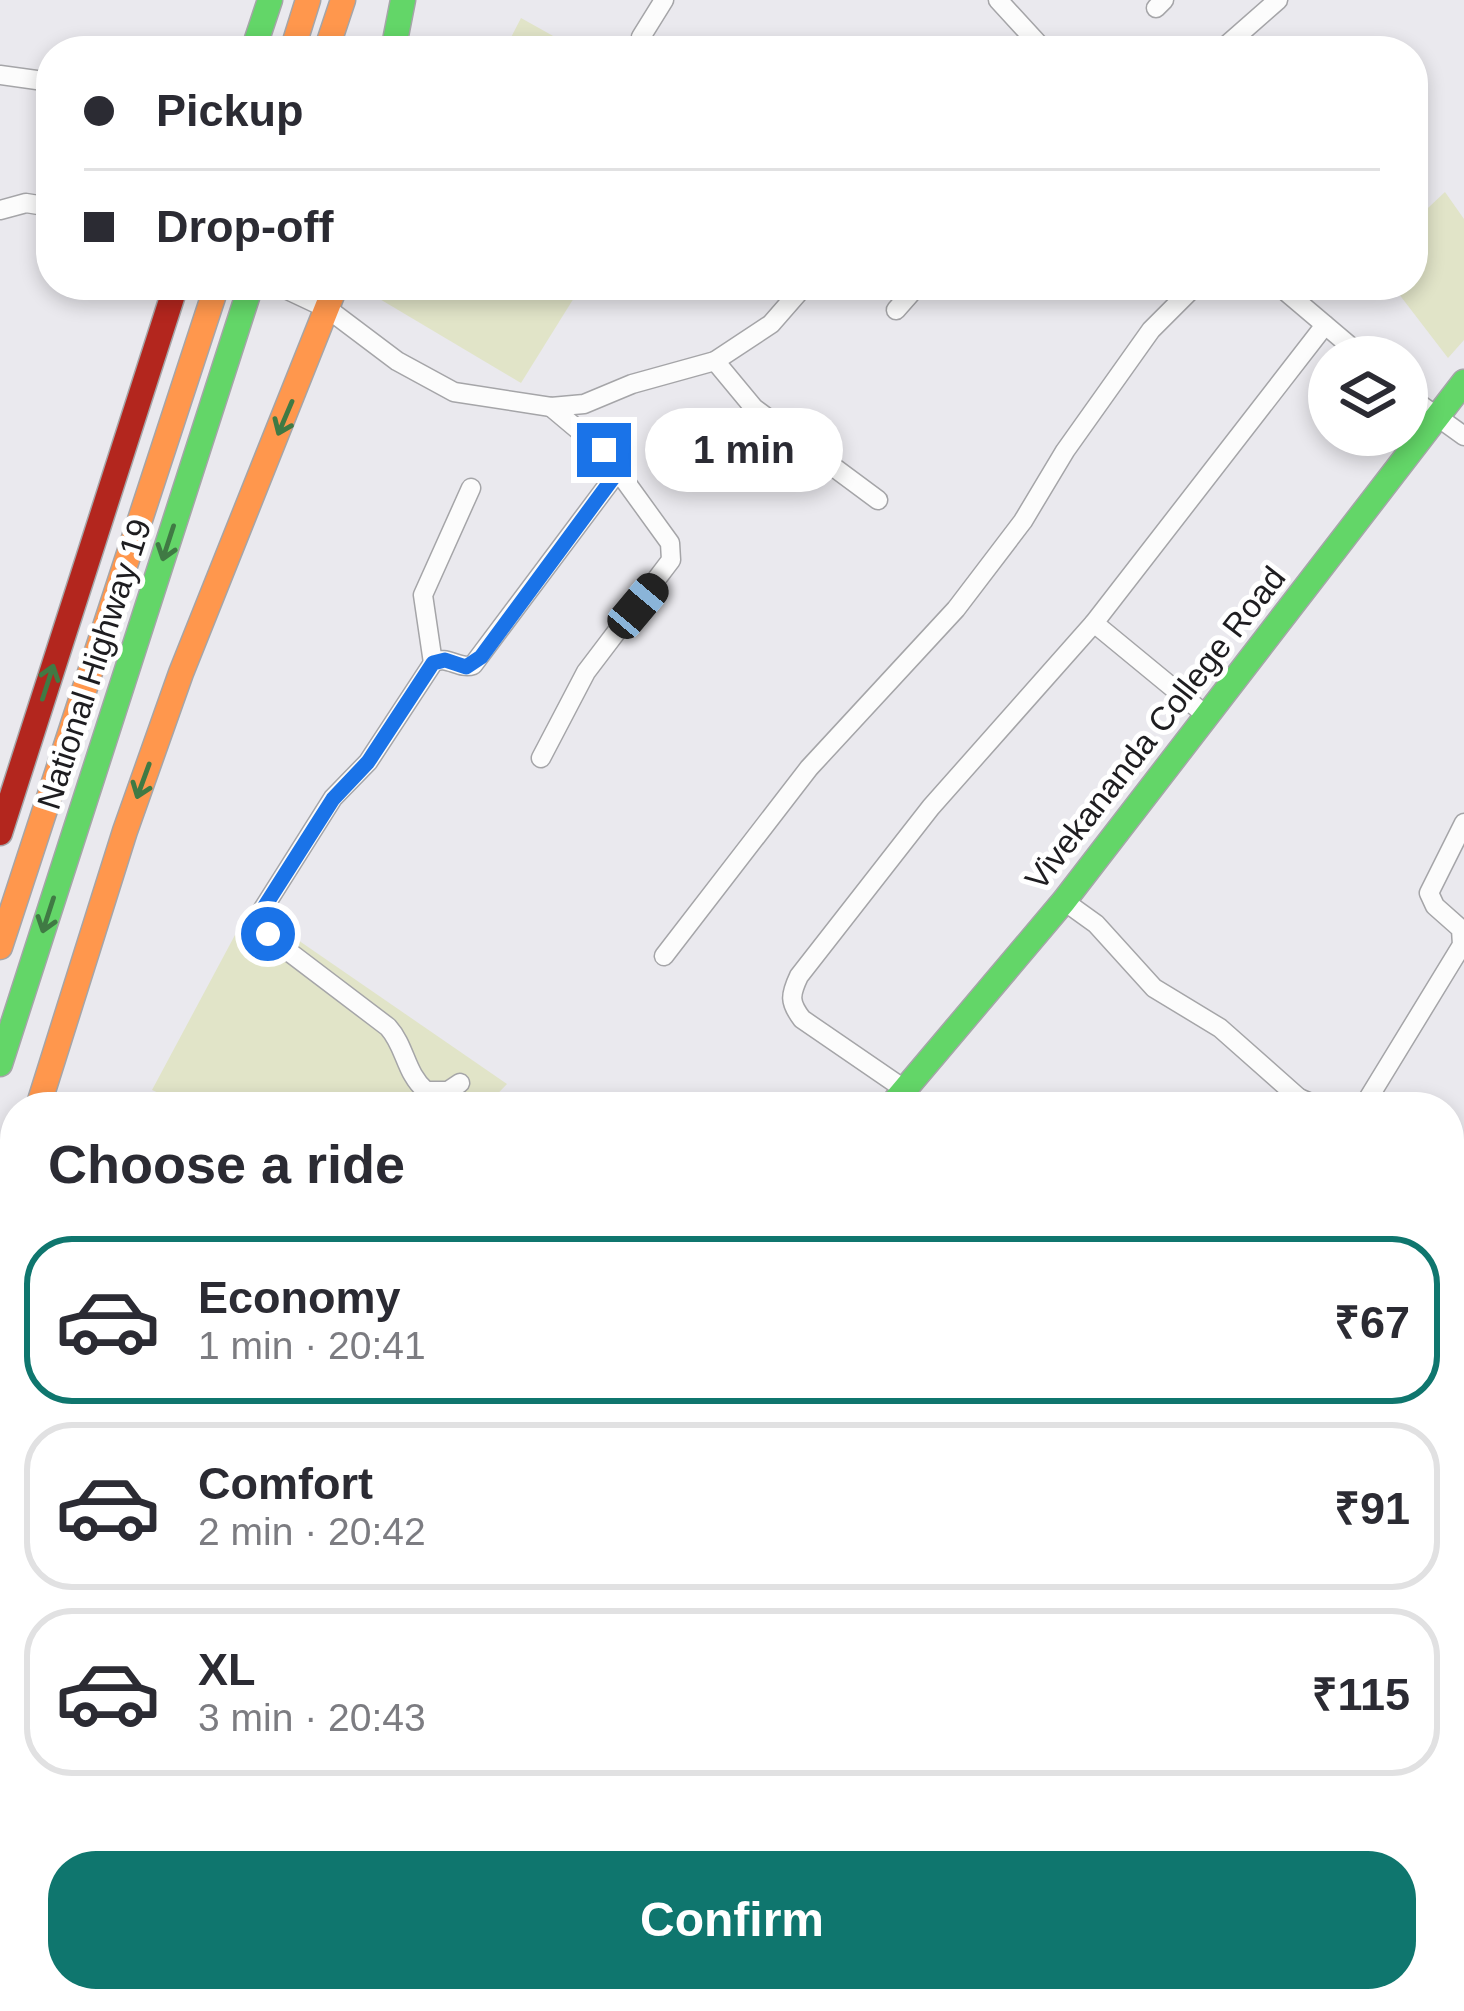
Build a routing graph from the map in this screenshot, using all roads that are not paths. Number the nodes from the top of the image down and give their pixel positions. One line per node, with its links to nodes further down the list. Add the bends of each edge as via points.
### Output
1 (270, 0): 8 (main road)
2 (308, 0): 9 (main road)
3 (343, 0): 10 (main road)
4 (403, 0): 11 (main road)
5 (664, 0): 12 (street)
6 (998, 0): 13 (street)
7 (1278, 0): 14 (street)
8 (258, 36)
9 (297, 36)
10 (331, 36)
11 (396, 36)
12 (641, 36)
13 (1032, 36)
14 (1237, 36)
15 (0, 75): 16 (street)
16 (36, 80)
17 (36, 205): 18 (street)
18 (0, 210)
19 (171, 300): 45 (main road, one-way to 19)
20 (213, 300): 47 (main road)
21 (246, 300): 49 (main road, National Highway 19, one-way to 49)
22 (331, 300): 51 (main road, one-way to 51, via 182,674)
23 (335, 300): 33 (street, via 397,361 454,392)
24 (792, 300): 31 (street)
25 (905, 300): 28 (street)
26 (1181, 300): 48 (street, via 1151,330 956,609 809,768)
27 (1296, 300): 29 (street)
28 (896, 310)
29 (1325, 325): 30 (street); 40 (street)
30 (1338, 336)
31 (715, 361): 33 (street, via 584,404); 39 (street, via 754,408)
32 (1464, 382): 35 (main road, Vivekananda College Road)
33 (551, 407): 37 (street)
34 (1428, 413): 35 (street)
35 (1434, 418): 36 (street); 42 (main road, Vivekananda College Road)
36 (1464, 436)
37 (615, 467): 41 (street, via 481,657 466,667); 43 (street, via 670,543 671,560 586,672)
38 (471, 488): 41 (street, via 423,595)
39 (878, 500)
40 (1094, 623): 42 (street); 52 (street, via 931,807 790,994 802,1019)
41 (433, 663): 50 (street, via 368,762 333,799 255,926 388,1027 427,1091)
42 (1208, 716): 46 (main road, Vivekananda College Road)
43 (542, 758)
44 (1464, 823): 55 (street, via 1429,892 1461,929 1462,945)
45 (0, 833)
46 (1064, 901): 53 (main road, Vivekananda College Road); 54 (street, via 1154,988 1220,1028)
47 (0, 947)
48 (664, 956)
49 (0, 1064)
50 (460, 1083)
51 (43, 1092)
52 (890, 1092)
53 (902, 1092)
54 (1281, 1092)
55 (1372, 1092)

